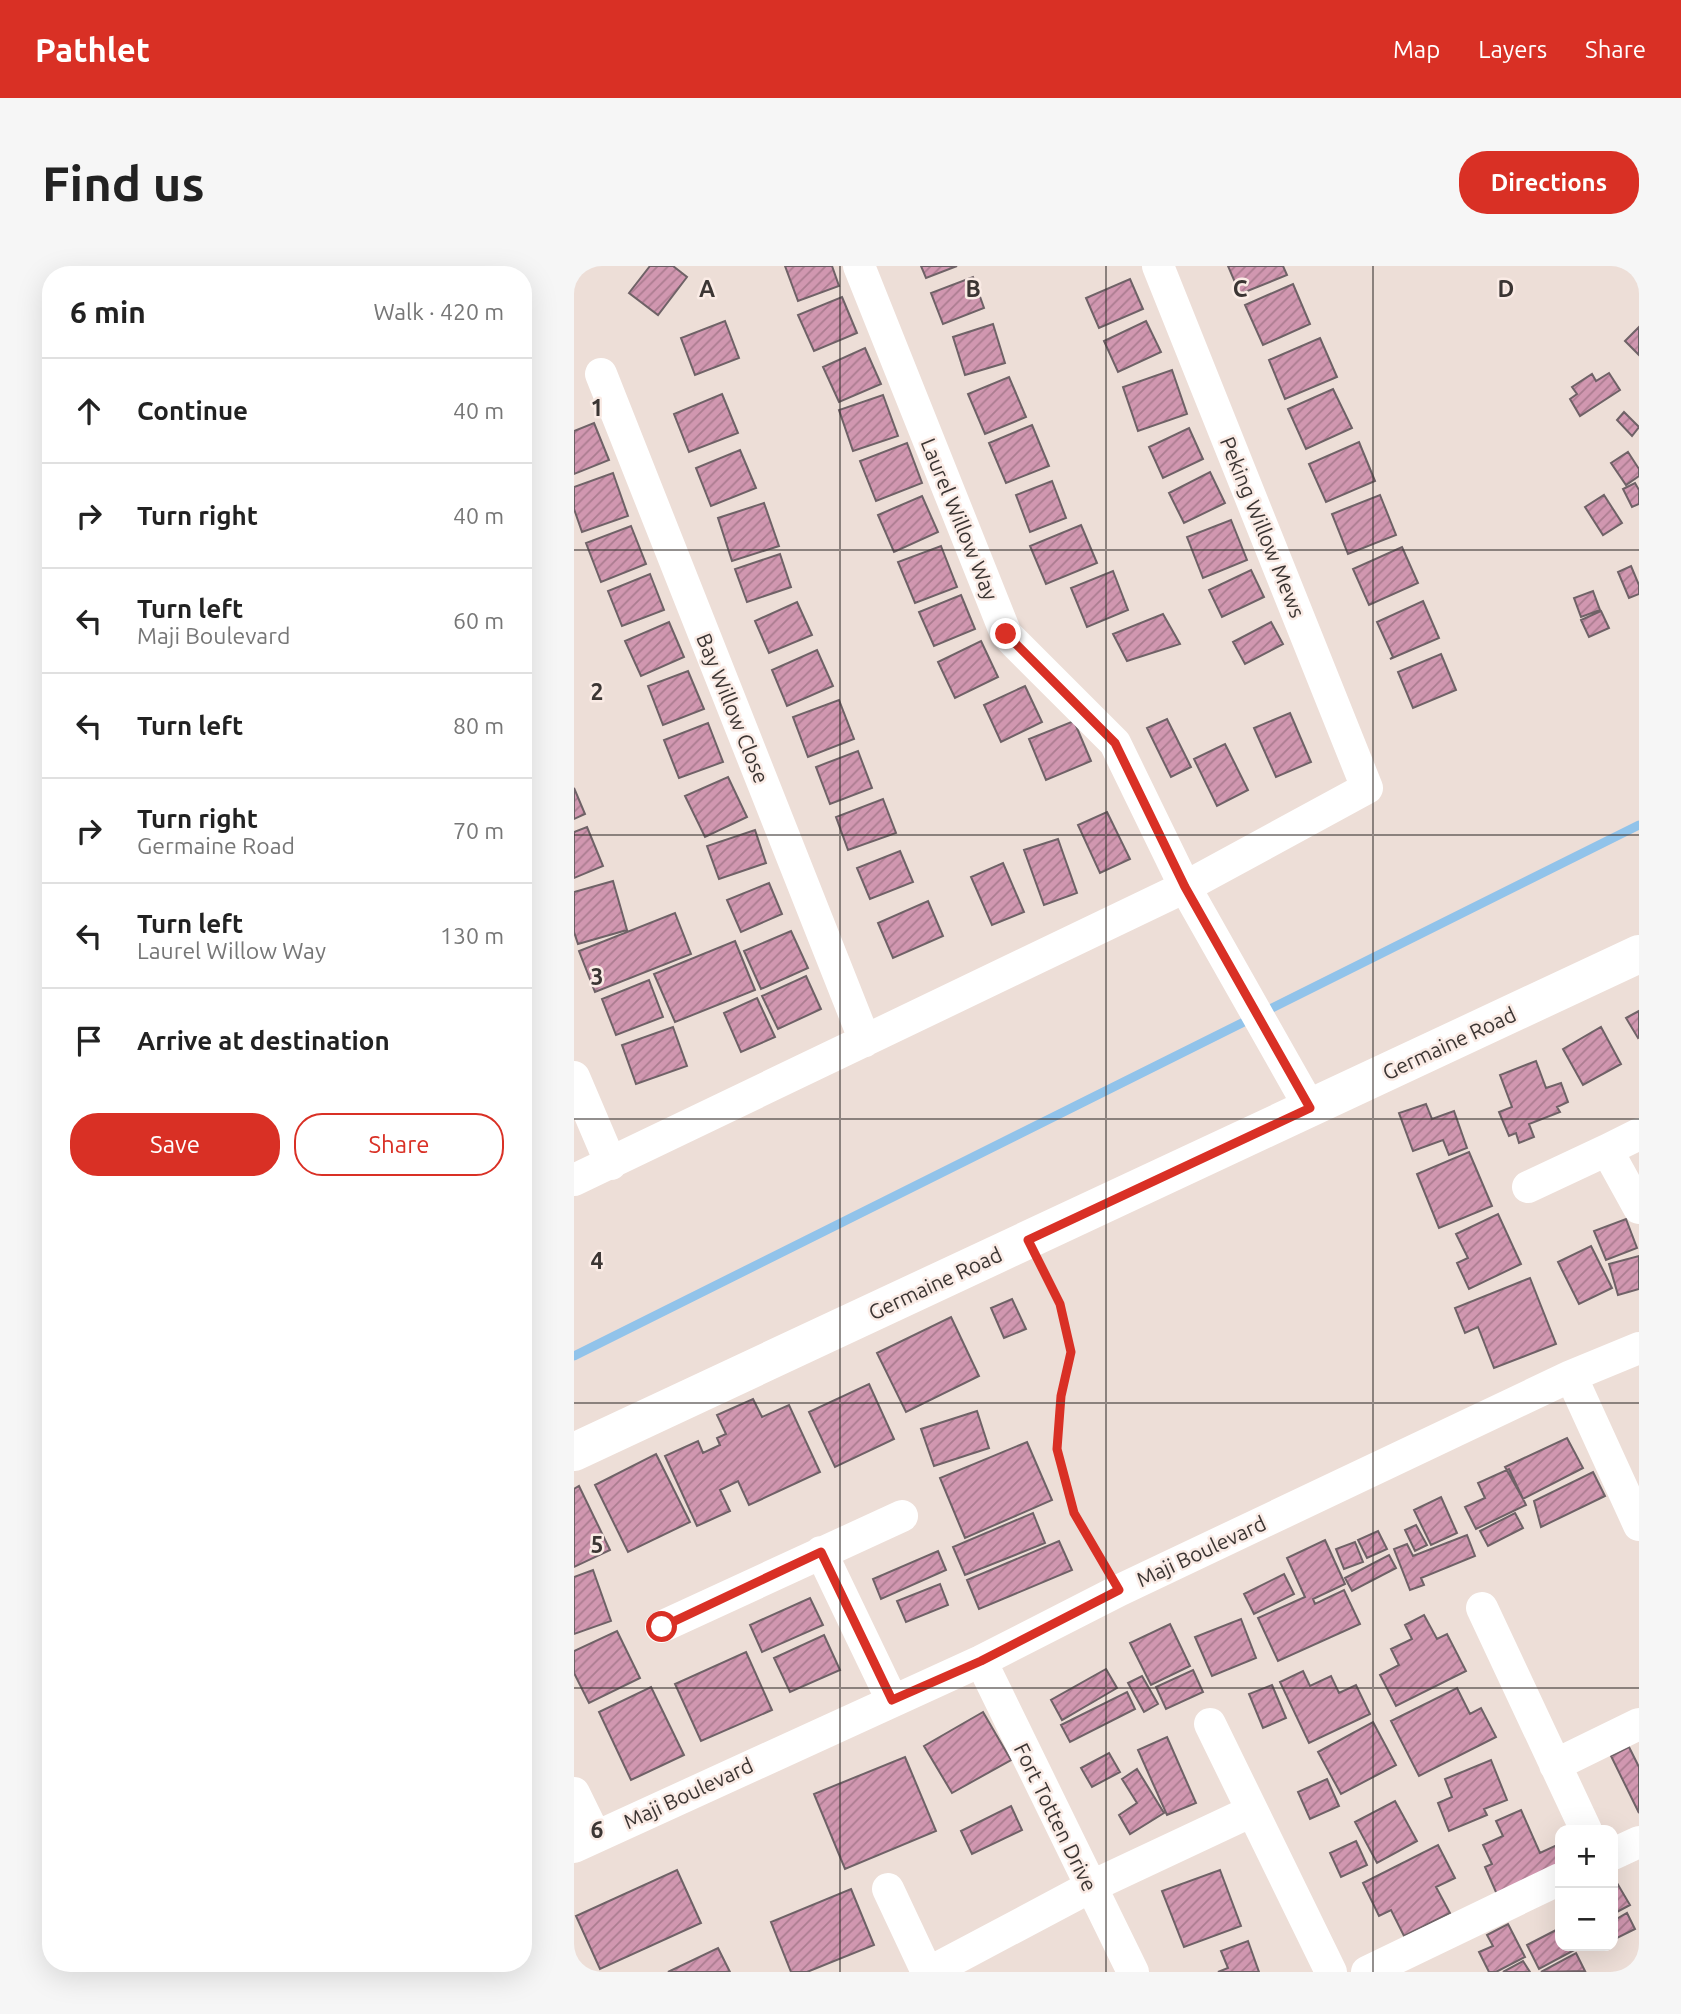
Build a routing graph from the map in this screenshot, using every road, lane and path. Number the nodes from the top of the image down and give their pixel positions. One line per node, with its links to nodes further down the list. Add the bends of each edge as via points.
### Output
1 (859, 266): 4 (street, Laurel Willow Way, via 1006,634 1115,743)
2 (1158, 266): 4 (street, Peking Willow Mews, via 1367,788)
3 (600, 374): 6 (street, Bay Willow Close)
4 (1185, 887): 6 (street); 8 (street, Laurel Willow Way)
5 (1639, 954): 8 (street, Germaine Road)
6 (864, 1041): 11 (street)
7 (574, 1077): 11 (street)
8 (1310, 1108): 15 (street, Germaine Road)
9 (1639, 1135): 10 (street)
10 (1607, 1150): 13 (street); 14 (street)
11 (611, 1164): 12 (street)
12 (574, 1180)
13 (1528, 1187)
14 (1639, 1208)
15 (1028, 1240): 18 (street, Germaine Road); 22 (path, via 1060,1304 1071,1352 1061,1396 1057,1449 1074,1513)
16 (1639, 1348): 17 (street, Maji Boulevard)
17 (1570, 1376): 20 (street); 22 (street, Maji Boulevard)
18 (574, 1452)
19 (902, 1516): 21 (street)
20 (1639, 1525)
21 (821, 1552): 24 (street); 26 (street)
22 (1119, 1590): 25 (street, Maji Boulevard)
23 (1482, 1608): 29 (street)
24 (662, 1627)
25 (981, 1661): 26 (street, Maji Boulevard); 37 (street, Fort Totten Drive)
26 (892, 1700): 33 (street, Maji Boulevard)
27 (1210, 1724): 31 (street)
28 (1639, 1724): 29 (street)
29 (1555, 1765): 32 (street)
30 (574, 1793): 33 (street)
31 (1252, 1811): 37 (street); 41 (street)
32 (1584, 1825)
33 (585, 1841)
34 (1639, 1842): 35 (street)
35 (1618, 1852)
36 (1555, 1881): 42 (street)
37 (1090, 1887): 39 (street); 40 (street, Fort Totten Drive)
38 (888, 1889): 39 (street)
39 (929, 1972)
40 (1133, 1972)
41 (1331, 1972)
42 (1367, 1972)

